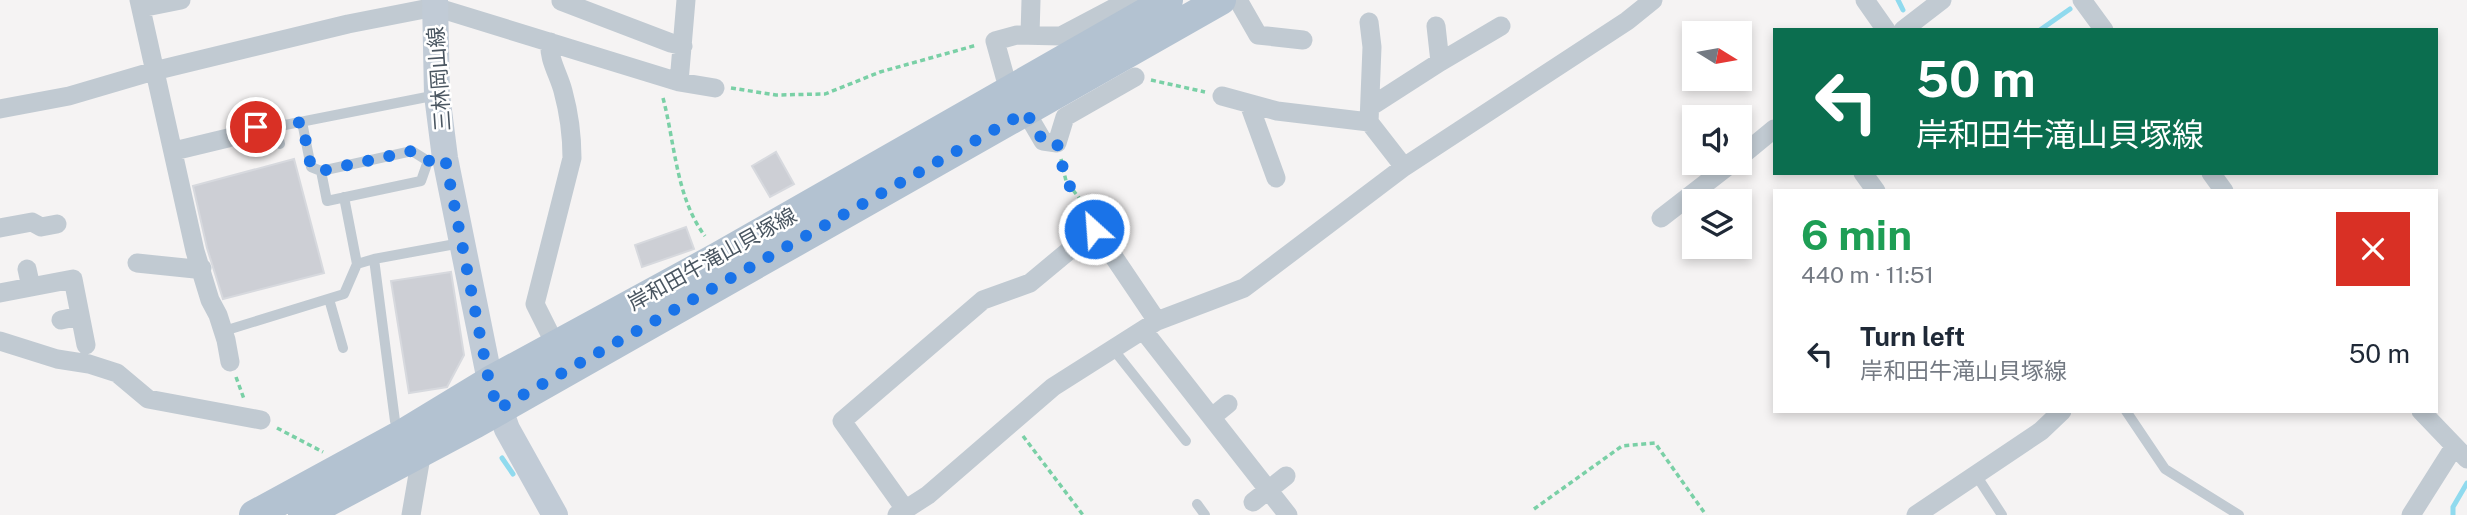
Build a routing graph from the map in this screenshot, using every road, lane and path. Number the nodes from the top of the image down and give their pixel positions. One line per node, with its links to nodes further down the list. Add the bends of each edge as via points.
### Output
1 (181, 0): 13 (street)
2 (686, 0): 26 (street)
3 (1031, 0): 22 (street)
4 (1129, 0): 22 (street, via 1061,36)
5 (1168, 0): 35 (main road, 岸和田牛滝山貝塚線)
6 (1222, 0): 35 (main road, 岸和田牛滝山貝塚線)
7 (1238, 0): 23 (street, via 1258,35)
8 (1653, 0): 49 (street)
9 (1865, 0): 19 (street)
10 (1942, 0): 20 (street)
11 (2082, 0): 21 (street)
12 (561, 1): 15 (street)
13 (140, 4): 28 (street)
14 (435, 4): 25 (street); 28 (street); 33 (main road, 三林岡山線)
15 (606, 9): 26 (street)
16 (1369, 22): 38 (street)
17 (1436, 26): 27 (street)
18 (1501, 26): 27 (street)
19 (1885, 28)
20 (1906, 28)
21 (2103, 28)
22 (1030, 36): 24 (street)
23 (1303, 40)
24 (995, 41): 32 (path, via 933,55 825,94 776,95); 35 (street, via 1005,77)
25 (550, 42): 29 (street); 70 (street, via 572,135 572,158 535,304)
26 (683, 46): 31 (street)
27 (1440, 62): 38 (street)
28 (154, 71): 37 (street, via 69,96); 47 (street)
29 (657, 75): 31 (street); 59 (path, via 693,220)
30 (1135, 77): 34 (path); 44 (street, via 1065,117)
31 (679, 82): 32 (street)
32 (715, 88)
33 (438, 95): 39 (lane); 48 (main road, 三林岡山線)
34 (1222, 96): 36 (street)
35 (1019, 100): 44 (street, via 1043,141); 59 (main road, 岸和田牛滝山貝塚線); 76 (main road, 岸和田牛滝山貝塚線)
36 (1249, 104): 38 (street, via 1277,111); 52 (street)
37 (0, 109)
38 (1369, 115): 49 (street)
39 (302, 122): 40 (lane); 50 (lane, via 311,167)
40 (275, 123): 41 (lane); 45 (lane)
41 (256, 127)
42 (1773, 130): 46 (street)
43 (228, 138): 47 (street)
44 (1057, 143): 57 (path, via 1066,181 1093,217)
45 (280, 144)
46 (1752, 147)
47 (174, 152): 63 (street)
48 (437, 160): 50 (lane, via 412,151); 53 (lane, via 422,181); 58 (main road, 三林岡山線)
49 (1404, 167): 66 (street, via 1244,288)
50 (321, 171): 53 (lane, via 327,201)
51 (1717, 175): 54 (street)
52 (1276, 178)
53 (344, 197): 62 (lane)
54 (1661, 218)
55 (57, 224): 56 (street, via 41,228 32,222)
56 (0, 228)
57 (1094, 229): 66 (street); 93 (street, via 1030,283 983,300 842,421)
58 (462, 243): 60 (lane); 74 (main road, 三林岡山線)
59 (718, 257): 70 (main road, 岸和田牛滝山貝塚線)
60 (374, 260): 62 (lane); 84 (lane, via 395,421)
61 (137, 263): 63 (street)
62 (357, 264): 65 (lane, via 344,294)
63 (202, 268): 67 (street)
64 (0, 293): 69 (street, via 29,278 72,279 71,318)
65 (329, 299): 67 (lane); 71 (lane)
66 (1150, 326): 72 (street); 80 (street)
67 (224, 331): 73 (street)
68 (0, 341): 81 (street, via 117,373 148,399)
69 (86, 345)
70 (556, 346): 74 (main road, 岸和田牛滝山貝塚線)
71 (343, 348)
72 (1113, 349): 82 (street, via 1053,387); 83 (lane)
73 (230, 362): 81 (path)
74 (489, 381): 76 (main road, 三林岡山線); 84 (main road, 岸和田牛滝山貝塚線)
75 (1228, 404): 80 (street)
76 (498, 409): 84 (main road, 岸和田牛滝山貝塚線); 97 (main road, 三林岡山線)
77 (2127, 413): 104 (lane, via 2165,469)
78 (2423, 413): 85 (street)
79 (2050, 415): 87 (street)
80 (1212, 417): 89 (street)
81 (256, 418): 86 (path)
82 (1015, 420): 93 (street, via 928,495); 98 (path)
83 (1186, 441)
84 (411, 443): 94 (main road, 岸和田牛滝山貝塚線); 95 (main road, 岸和田牛滝山貝塚線); 96 (street)
85 (2461, 453): 105 (street)
86 (328, 456)
87 (1976, 475): 102 (street); 103 (lane)
88 (1286, 476): 89 (street)
89 (1269, 490): 90 (street); 100 (street)
90 (1254, 502)
91 (1197, 504): 99 (lane)
92 (1534, 509): 101 (path, via 1622,446 1655,443)
93 (901, 512)
94 (254, 515)
95 (303, 515)
96 (411, 515)
97 (555, 515)
98 (1083, 515)
99 (1205, 515)
100 (1288, 515)
101 (1706, 515)
102 (1916, 515)
103 (2003, 515)
104 (2239, 515)
105 (2411, 515)

